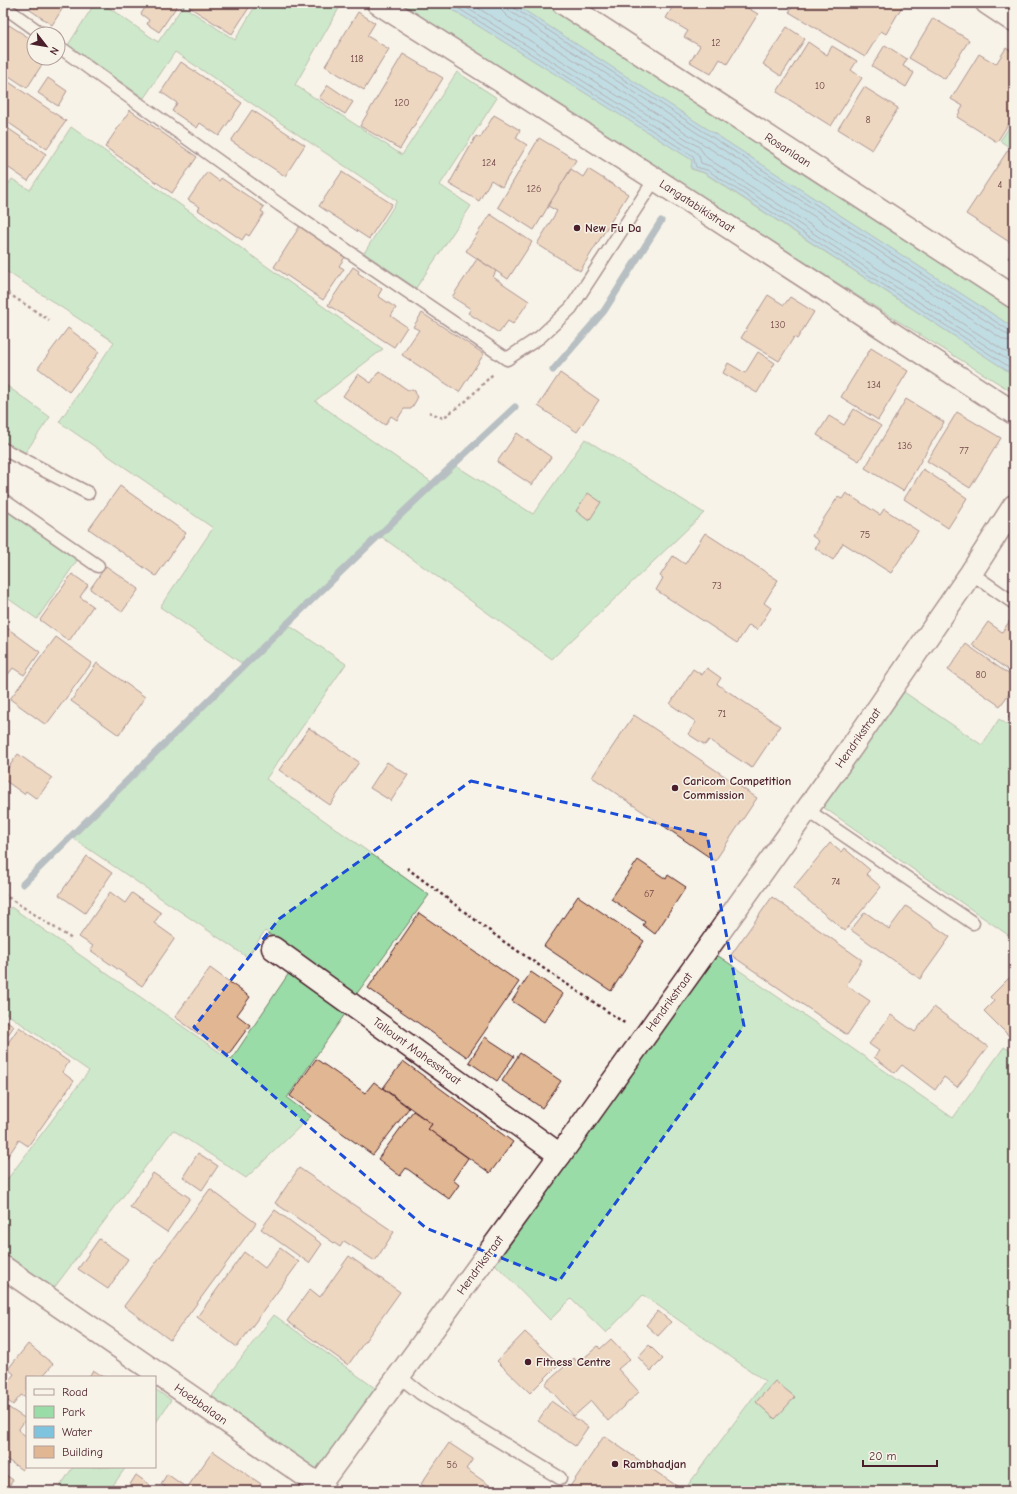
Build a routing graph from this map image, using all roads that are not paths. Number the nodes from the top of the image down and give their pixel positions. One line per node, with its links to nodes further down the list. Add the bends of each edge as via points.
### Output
1 (378, 3): 8 (street, Langatabikistraat)
2 (563, 3): 9 (street, Rosanlaan)
3 (987, 3): 5 (street)
4 (3, 6): 6 (lane)
5 (1014, 21)
6 (31, 26)
7 (66, 52): 8 (lane, via 280,205 507,359 540,337 572,308)
8 (655, 178): 10 (street, Langatabikistraat)
9 (1014, 297)
10 (1014, 413)
11 (3, 449): 12 (lane)
12 (88, 493)
13 (3, 500): 15 (lane)
14 (1014, 506): 16 (street, Hendrikstraat)
15 (98, 566)
16 (971, 573): 17 (lane); 18 (street, Hendrikstraat)
17 (1014, 603)
18 (807, 810): 19 (lane); 21 (street, Hendrikstraat)
19 (973, 923)
20 (273, 948): 21 (street, Tallount Mahesstraat)
21 (560, 1154): 23 (street, Hendrikstraat)
22 (3, 1267): 25 (street, Hoebbalaan)
23 (399, 1376): 24 (lane, via 420,1393); 25 (street, Hendrikstraat)
24 (560, 1478)
25 (317, 1488)

